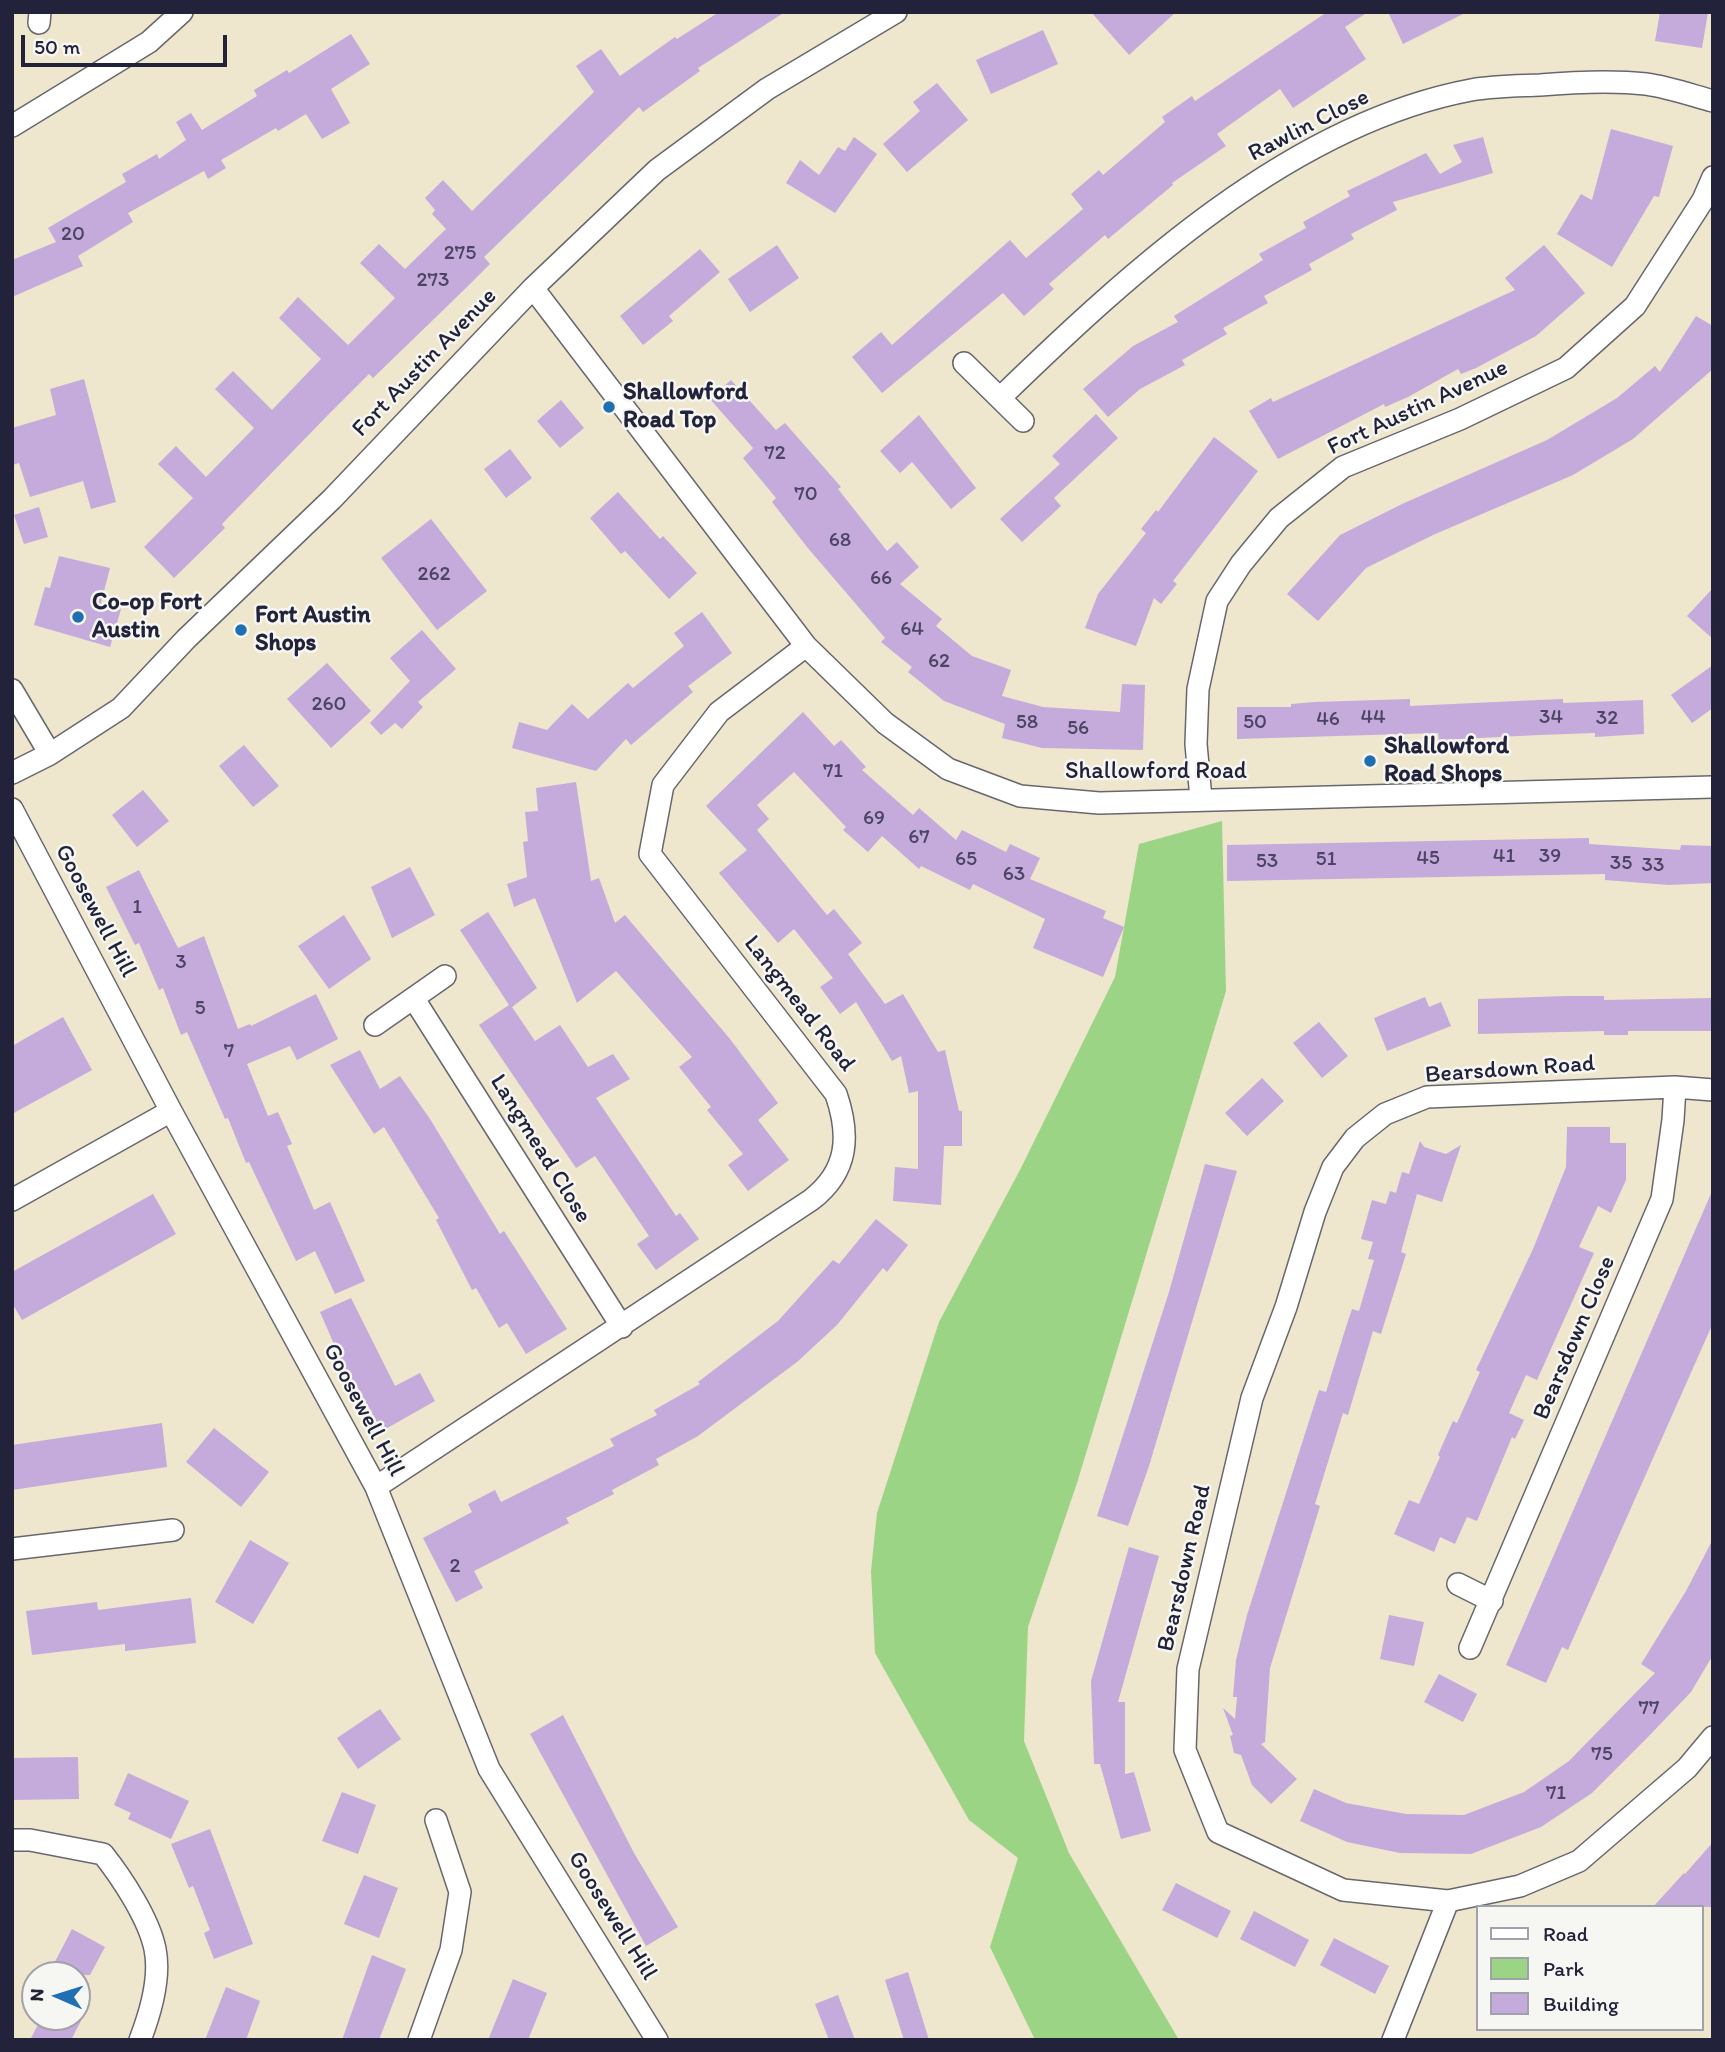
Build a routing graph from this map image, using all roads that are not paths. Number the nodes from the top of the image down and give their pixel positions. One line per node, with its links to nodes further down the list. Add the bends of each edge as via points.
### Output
1 (182, 12): 4 (street, via 149,42)
2 (896, 12): 6 (street, Fort Austin Avenue, via 767,89 657,170)
3 (1713, 101): 8 (street, Rawlin Close, via 1647,84 1585,82 1471,90 1394,113 1310,148 1248,186 1111,293)
4 (12, 126)
5 (1713, 177): 15 (street, Fort Austin Avenue, via 1635,306 1566,368 1461,419 1343,467 1279,517 1248,554 1217,601 1198,689)
6 (533, 288): 10 (street, Shallowford Road); 12 (street, Fort Austin Avenue, via 332,499 121,708)
7 (964, 363): 8 (street)
8 (1001, 397): 9 (street)
9 (1023, 421)
10 (806, 646): 15 (street, Shallowford Road, via 885,723 948,769 1020,796 1099,803); 24 (street, Langmead Road, via 719,712 663,785 650,854 836,1094 846,1123 844,1147 825,1189)
11 (12, 690): 12 (street)
12 (50, 754): 13 (street, Fort Austin Avenue)
13 (12, 773)
14 (1713, 788): 15 (street, Shallowford Road)
15 (1200, 799)
16 (12, 809): 22 (street, Goosewell Hill)
17 (445, 976): 18 (street)
18 (414, 999): 19 (street); 24 (street, Langmead Close)
19 (375, 1025)
20 (1675, 1087): 21 (street, Bearsdown Road); 29 (street, Bearsdown Close, via 1662,1199); 34 (street, Bearsdown Road, via 1427,1097 1385,1114 1355,1138 1333,1167 1252,1398 1188,1669 1185,1749 1218,1832 1343,1890)
21 (1713, 1090)
22 (171, 1111): 23 (street); 25 (street, Goosewell Hill)
23 (12, 1200)
24 (622, 1328): 25 (street, Langmead Road)
25 (376, 1487): 37 (street, Goosewell Hill, via 489,1769)
26 (173, 1531): 27 (street)
27 (12, 1549)
28 (1458, 1584): 29 (street)
29 (1492, 1601): 30 (street, Bearsdown Close)
30 (1470, 1648)
31 (1713, 1737): 34 (street, Bearsdown Road, via 1687,1768 1579,1861 1520,1886)
32 (436, 1820): 36 (street, via 460,1892 451,1950)
33 (12, 1840): 35 (street, via 103,1854 127,1885 155,1949 150,2014)
34 (1448, 1901): 38 (street)
35 (140, 2040)
36 (419, 2040)
37 (657, 2040)
38 (1393, 2040)

